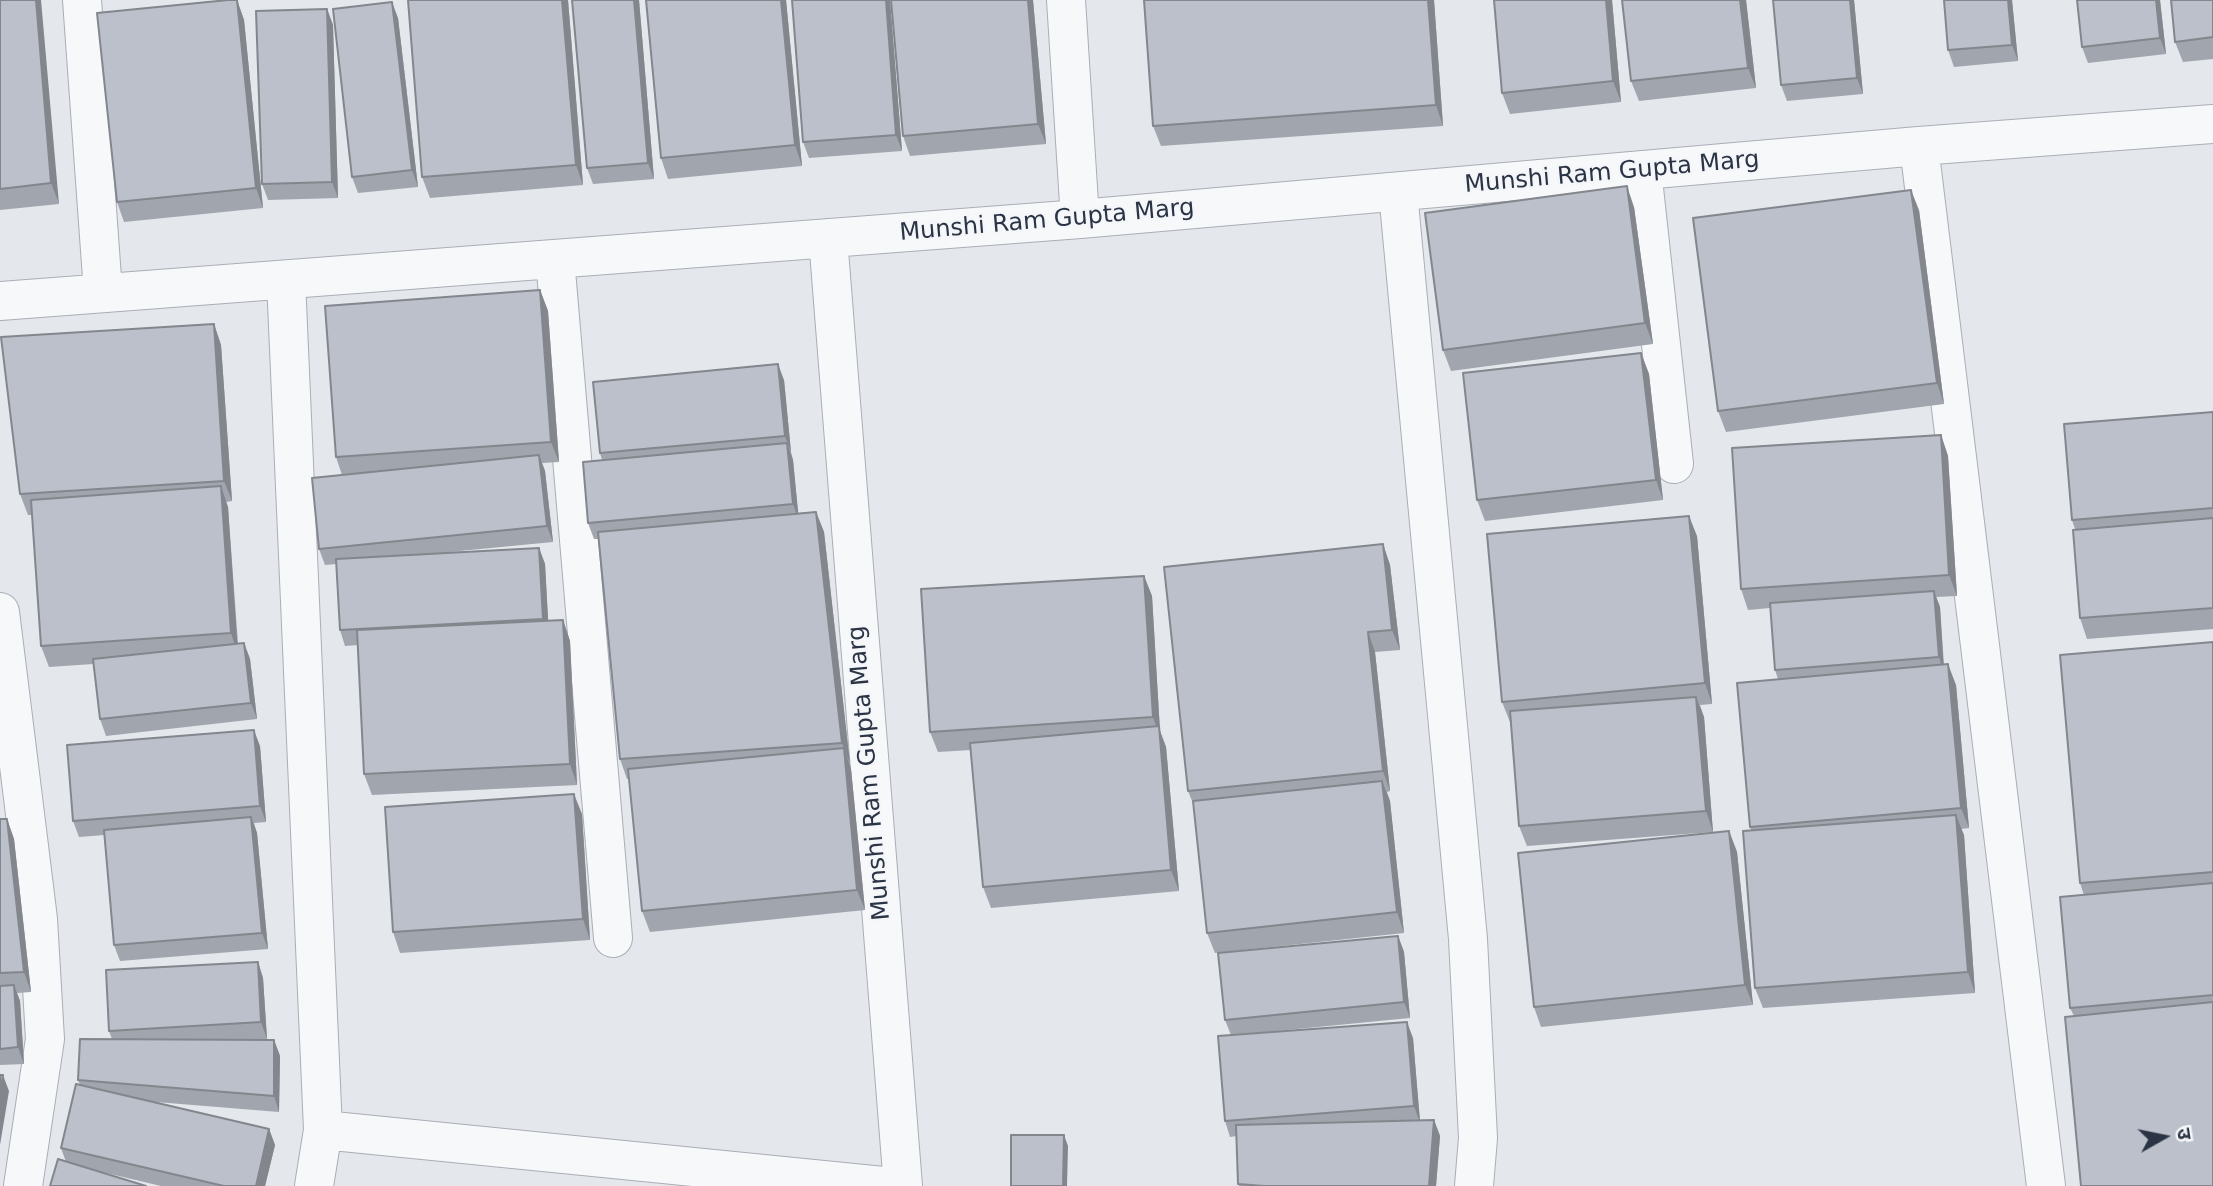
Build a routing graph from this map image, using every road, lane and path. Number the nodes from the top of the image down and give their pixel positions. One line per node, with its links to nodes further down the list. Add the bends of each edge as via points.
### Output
1 (82, 0): 11 (lane)
2 (1066, 0): 7 (lane)
3 (2213, 124): 4 (lane, Munshi Ram Gupta Marg)
4 (1919, 146): 5 (lane, Munshi Ram Gupta Marg); 22 (lane)
5 (1643, 170): 6 (lane, Munshi Ram Gupta Marg); 13 (lane)
6 (1398, 192): 7 (lane, Munshi Ram Gupta Marg); 21 (lane, via 1468,939 1478,1139)
7 (1080, 219): 8 (lane, Munshi Ram Gupta Marg)
8 (828, 238): 9 (lane); 20 (lane, Munshi Ram Gupta Marg)
9 (555, 259): 10 (lane); 15 (lane)
10 (286, 280): 11 (lane); 16 (lane)
11 (103, 292): 12 (lane)
12 (0, 301)
13 (1674, 464)
14 (0, 612): 17 (lane, via 38,919 45,1039)
15 (613, 938)
16 (323, 1130): 18 (lane); 19 (lane)
17 (23, 1186)
18 (314, 1186)
19 (883, 1186)
20 (903, 1186)
21 (1474, 1186)
22 (2046, 1186)

